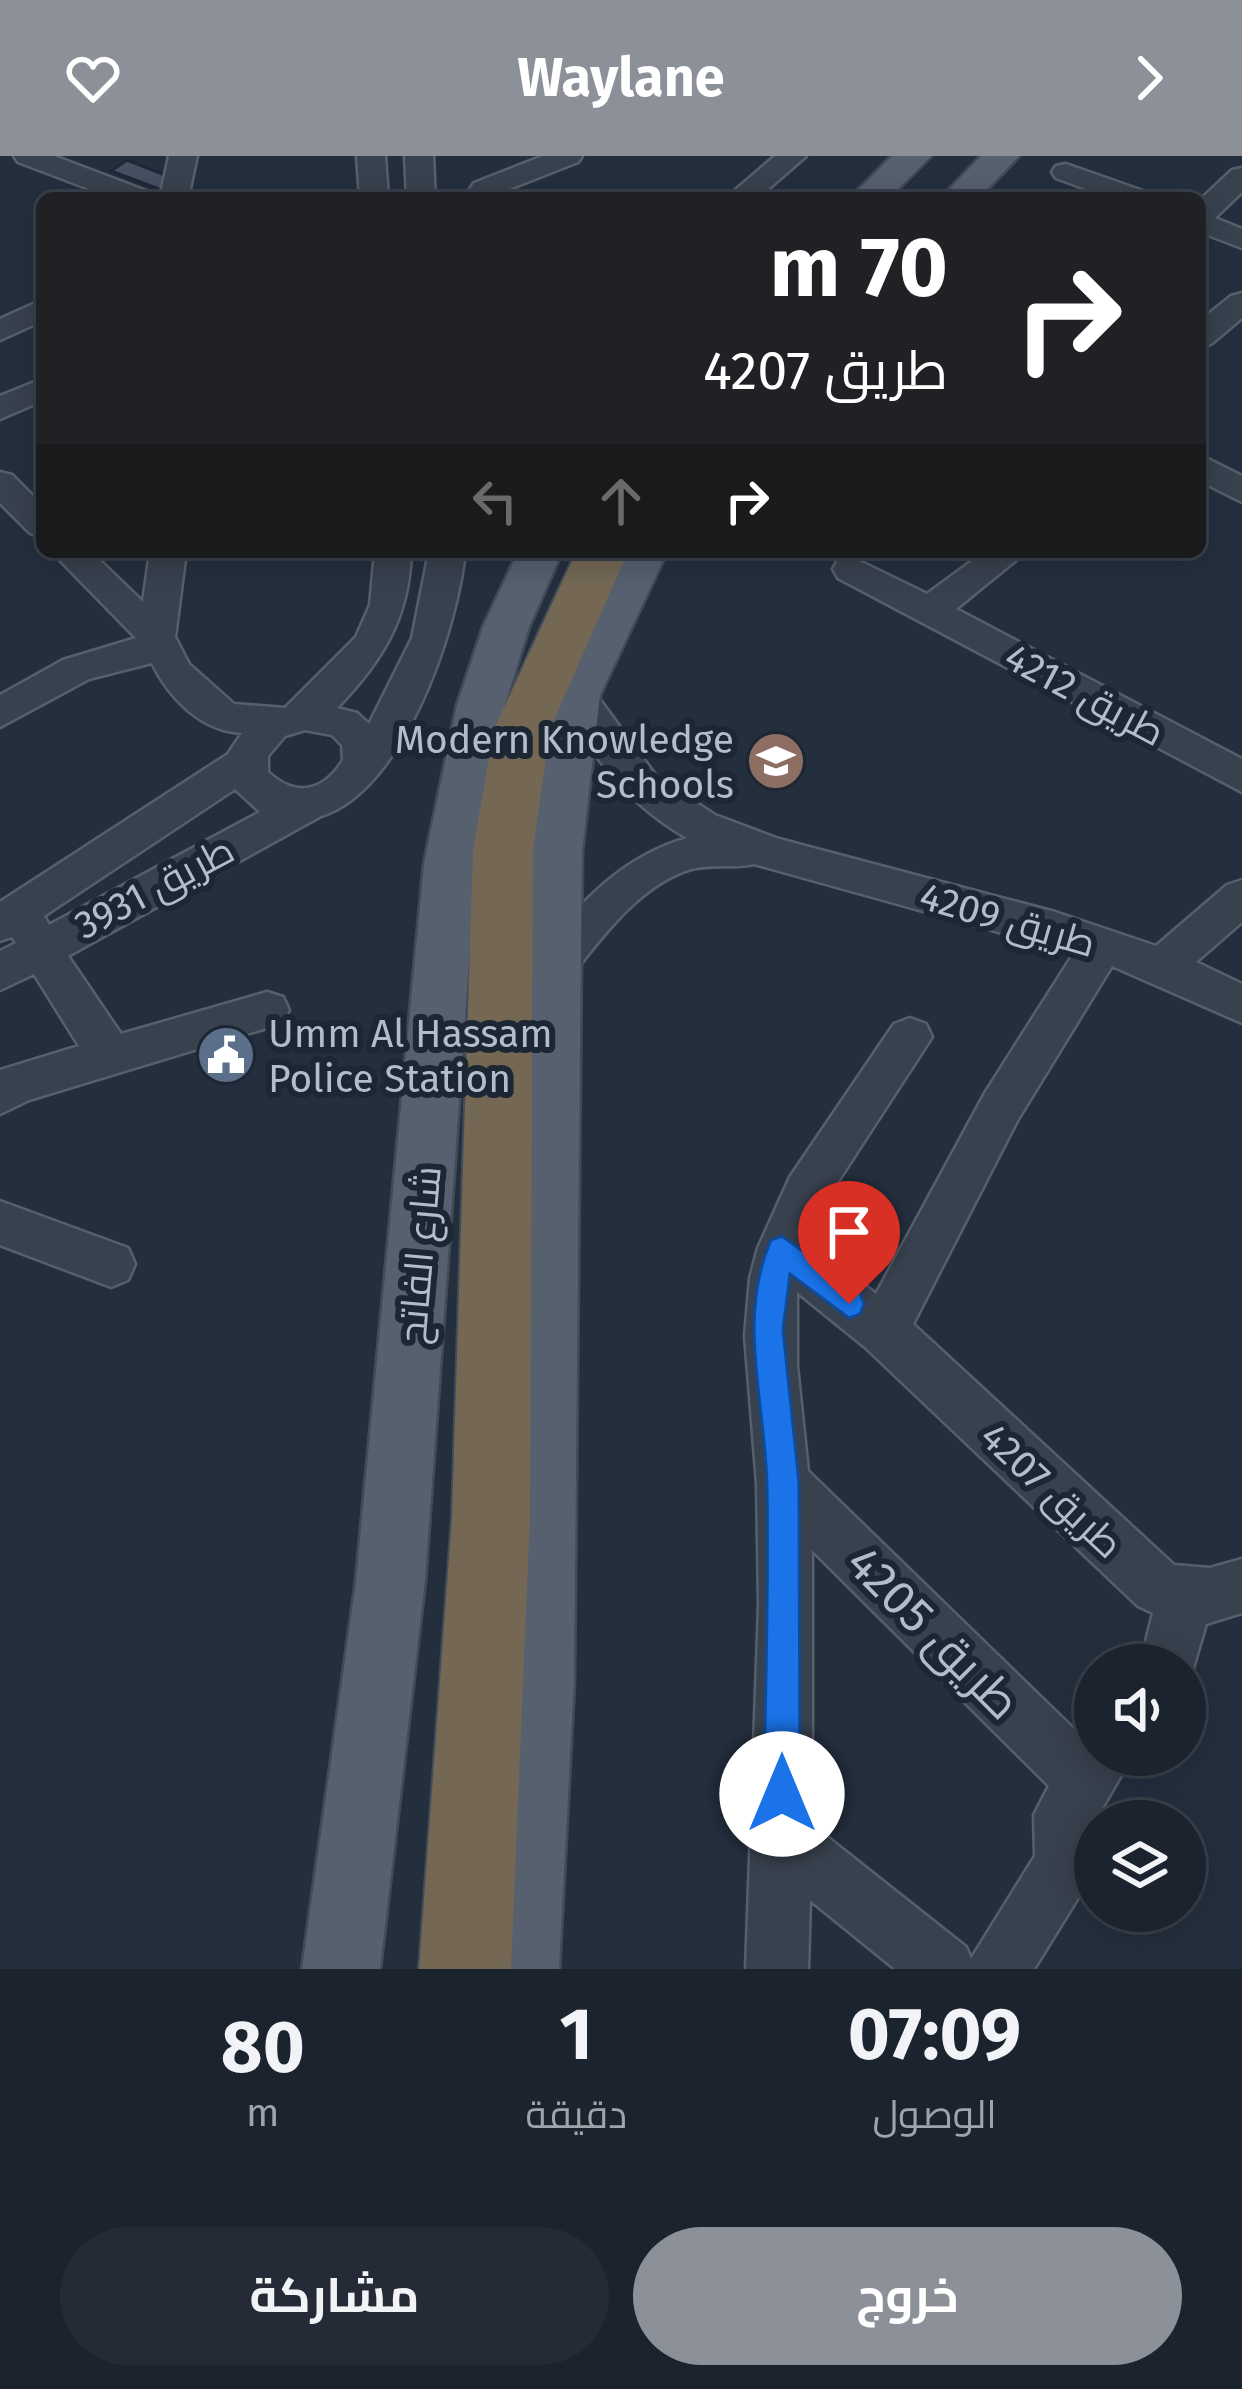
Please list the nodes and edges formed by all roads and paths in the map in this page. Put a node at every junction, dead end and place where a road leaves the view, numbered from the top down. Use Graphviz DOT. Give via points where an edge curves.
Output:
graph roads {
  1 [pos="28,156"];
  2 [pos="183,156"];
  3 [pos="371,156"];
  4 [pos="419,156"];
  5 [pos="480,156"];
  6 [pos="568,156"];
  7 [pos="792,156"];
  8 [pos="913,156"];
  9 [pos="1001,156"];
  10 [pos="1135,156"];
  11 [pos="1066,172"];
  12 [pos="1242,176"];
  13 [pos="123,192"];
  14 [pos="175,192"];
  15 [pos="374,192"];
  16 [pos="421,192"];
  17 [pos="485,192"];
  18 [pos="489,192"];
  19 [pos="747,192"];
  20 [pos="874,192"];
  21 [pos="965,192"];
  22 [pos="1109,192"];
  23 [pos="1117,192"];
  24 [pos="1206,213"];
  25 [pos="1206,222"];
  26 [pos="1242,239"];
  27 [pos="1242,302"];
  28 [pos="36,312"];
  29 [pos="0,332"];
  30 [pos="1206,332"];
  31 [pos="36,391"];
  32 [pos="0,409"];
  33 [pos="1206,470"];
  34 [pos="0,483"];
  35 [pos="1242,491"];
  36 [pos="36,518"];
  37 [pos="76,558"];
  38 [pos="167,558"];
  39 [pos="393,558"];
  40 [pos="446,558"];
  41 [pos="537,558"];
  42 [pos="599,558"];
  43 [pos="642,558"];
  44 [pos="999,558"];
  45 [pos="850,569"];
  46 [pos="927,612"];
  47 [pos="158,643"];
  48 [pos="576,694"];
  49 [pos="0,713"];
  50 [pos="294,718"];
  51 [pos="246,762"];
  52 [pos="365,762"];
  53 [pos="1242,777"];
  54 [pos="309,804"];
  55 [pos="767,852"];
  56 [pos="1242,897"];
  57 [pos="9,917"];
  58 [pos="1102,945"];
  59 [pos="41,948"];
  60 [pos="1164,965"];
  61 [pos="553,967"];
  62 [pos="0,972"];
  63 [pos="1242,1005"];
  64 [pos="267,1010"];
  65 [pos="910,1037"];
  66 [pos="112,1056"];
  67 [pos="0,1094"];
  68 [pos="0,1223"];
  69 [pos="782,1250"];
  70 [pos="111,1264"];
  71 [pos="883,1330"];
  72 [pos="783,1483"];
  73 [pos="1242,1586"];
  74 [pos="1184,1598"];
  75 [pos="1173,1644"];
  76 [pos="1074,1749"];
  77 [pos="1090,1776"];
  78 [pos="782,1839"];
  79 [pos="341,1969"];
  80 [pos="466,1969"];
  81 [pos="520,1969"];
  82 [pos="777,1969"];
  83 [pos="944,1969"];
  84 [pos="998,1969"];
  1 -- 13 [label="street"];
  2 -- 14 [label="street"];
  3 -- 15 [label="street"];
  4 -- 16 [label="street"];
  5 -- 17 [label="street"];
  6 -- 18 [label="street"];
  7 -- 19 [label="street"];
  8 -- 20 [label="main road"];
  9 -- 21 [label="main road"];
  10 -- 23 [label="street"];
  11 -- 22 [label="street"];
  12 -- 24 [label="street"];
  25 -- 26 [label="street"];
  27 -- 30 [label="street"];
  28 -- 29 [label="street"];
  31 -- 32 [label="street"];
  33 -- 35 [label="street"];
  34 -- 36 [label="street"];
  37 -- 47 [label="street"];
  38 -- 47 [label="street"];
  39 -- 50 [label="street" via="378,638"];
  40 -- 52 [label="street" via="430,648"];
  41 -- 79 [label="main road, شارع الفاتح" via="514,601 473,727 446,892 389,1621"];
  42 -- 80 [label="highway" via="522,729 503,850 491,1517"];
  43 -- 48 [label="main road"];
  44 -- 46 [label="street"];
  45 -- 46 [label="street, طريق 4212"];
  46 -- 53 [label="street, طريق 4212"];
  47 -- 49 [label="street" via="92,662"];
  47 -- 50 [label="street" via="212,710 244,722"];
  48 -- 55 [label="street, طريق 4209" via="655,798"];
  48 -- 61 [label="main road" via="556,852"];
  50 -- 51 [label="street" via="261,734"];
  50 -- 52 [label="street" via="322,716 350,727"];
  51 -- 54 [label="street" via="248,777 270,799"];
  51 -- 57 [label="street, طريق 3931"];
  52 -- 54 [label="street" via="346,790"];
  54 -- 59 [label="street, طريق 3931"];
  55 -- 58 [label="street, طريق 4209"];
  55 -- 61 [label="street, طريق 4209" via="694,850 648,868"];
  56 -- 60 [label="street"];
  57 -- 59 [label="street"];
  58 -- 60 [label="street, طريق 4209"];
  58 -- 71 [label="street" via="1001,1106"];
  59 -- 62 [label="street, طريق 3931"];
  59 -- 66 [label="street"];
  60 -- 63 [label="street, طريق 4209"];
  61 -- 81 [label="main road" via="538,1682"];
  64 -- 66 [label="street"];
  65 -- 69 [label="street, طريق 4205" via="813,1183"];
  66 -- 67 [label="street"];
  68 -- 70 [label="street"];
  69 -- 71 [label="street, طريق 4207"];
  69 -- 72 [label="street, طريق 4205" via="768,1330"];
  71 -- 74 [label="street, طريق 4207" via="1132,1566"];
  72 -- 76 [label="street, طريق 4205"];
  72 -- 78 [label="street, طريق 4205"];
  73 -- 74 [label="street" via="1214,1598"];
  74 -- 75 [label="street"];
  77 -- 84 [label="street, طريق 4205" via="1064,1815 1065,1864"];
  78 -- 82 [label="street, طريق 4205"];
  78 -- 83 [label="street"];
}
